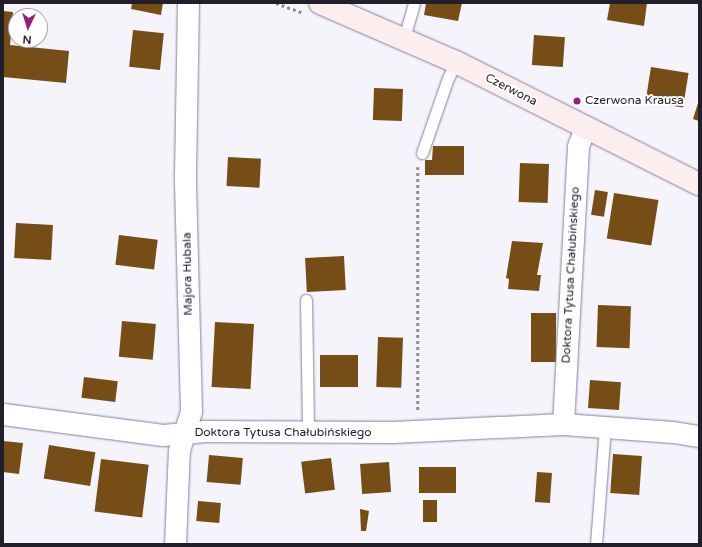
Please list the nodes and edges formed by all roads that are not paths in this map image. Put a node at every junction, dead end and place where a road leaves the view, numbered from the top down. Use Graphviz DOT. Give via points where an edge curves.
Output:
graph roads {
  1 [pos="188,3"];
  2 [pos="320,3"];
  3 [pos="414,3"];
  4 [pos="404,38"];
  5 [pos="456,62"];
  6 [pos="586,128"];
  7 [pos="422,153"];
  8 [pos="699,184"];
  9 [pos="306,300"];
  10 [pos="3,414"];
  11 [pos="564,424"];
  12 [pos="605,427"];
  13 [pos="308,432"];
  14 [pos="185,434"];
  15 [pos="699,436"];
  16 [pos="175,544"];
  17 [pos="596,544"];
  1 -- 14 [label="street, Majora Hubala" via="185,174 191,411"];
  2 -- 4 [label="street, Czerwona"];
  3 -- 4 [label="lane"];
  4 -- 5 [label="street, Czerwona"];
  5 -- 6 [label="street, Czerwona"];
  5 -- 7 [label="lane"];
  6 -- 8 [label="street, Czerwona"];
  6 -- 11 [label="street, Doktora Tytusa Chałubińskiego" via="578,146"];
  9 -- 13 [label="lane"];
  10 -- 14 [label="street, Doktora Tytusa Chałubińskiego" via="163,435"];
  11 -- 12 [label="street, Doktora Tytusa Chałubińskiego"];
  11 -- 13 [label="street, Doktora Tytusa Chałubińskiego" via="425,431"];
  12 -- 15 [label="street, Doktora Tytusa Chałubińskiego"];
  12 -- 17 [label="lane"];
  13 -- 14 [label="street, Doktora Tytusa Chałubińskiego" via="205,431"];
  14 -- 16 [label="street, Majora Hubala" via="179,450"];
}
